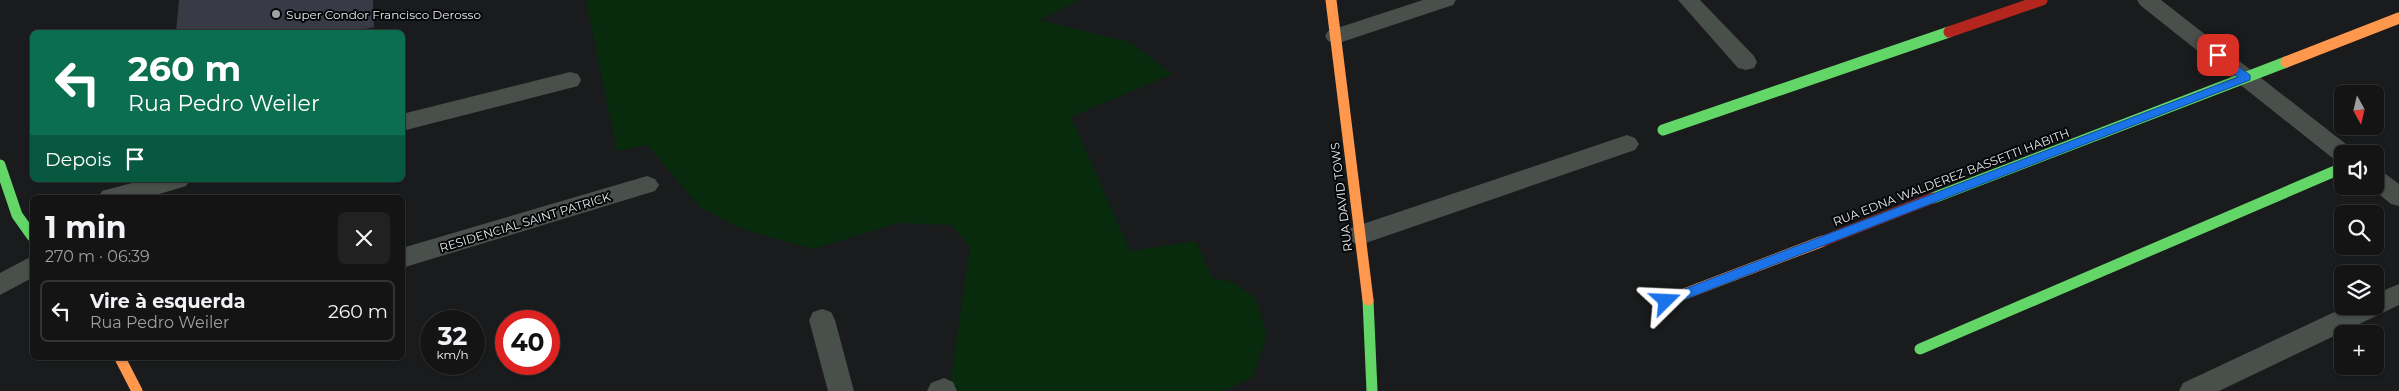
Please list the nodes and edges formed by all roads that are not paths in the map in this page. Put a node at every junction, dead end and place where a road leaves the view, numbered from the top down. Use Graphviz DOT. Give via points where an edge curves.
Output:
graph roads {
  1 [pos="1331,0"];
  2 [pos="1446,0"];
  3 [pos="1688,0"];
  4 [pos="2042,0"];
  5 [pos="2147,0"];
  6 [pos="2399,18"];
  7 [pos="1336,36"];
  8 [pos="1746,62"];
  9 [pos="2246,78"];
  10 [pos="570,80"];
  11 [pos="405,122"];
  12 [pos="1663,130"];
  13 [pos="1627,144"];
  14 [pos="2334,146"];
  15 [pos="0,165"];
  16 [pos="2334,171"];
  17 [pos="170,182"];
  18 [pos="647,185"];
  19 [pos="2384,185"];
  20 [pos="121,195"];
  21 [pos="2399,197"];
  22 [pos="30,230"];
  23 [pos="1360,235"];
  24 [pos="405,257"];
  25 [pos="30,267"];
  26 [pos="0,286"];
  27 [pos="2399,294"];
  28 [pos="1666,301"];
  29 [pos="2384,301"];
  30 [pos="2355,315"];
  31 [pos="822,320"];
  32 [pos="1920,349"];
  33 [pos="121,360"];
  34 [pos="137,391"];
  35 [pos="841,391"];
  36 [pos="1372,391"];
  37 [pos="2192,391"];
  1 -- 7 [label="street, RUA DAVID TOWS"];
  2 -- 7 [label="street"];
  3 -- 8 [label="street"];
  4 -- 12 [label="street"];
  5 -- 9 [label="street"];
  6 -- 9 [label="street, RUA EDNA WALDEREZ BASSETTI HABITH"];
  7 -- 23 [label="street, RUA DAVID TOWS"];
  9 -- 14 [label="street"];
  9 -- 28 [label="street, RUA EDNA WALDEREZ BASSETTI HABITH"];
  10 -- 11 [label="street"];
  13 -- 23 [label="street"];
  15 -- 22 [label="street" via="18,215"];
  16 -- 32 [label="street"];
  17 -- 20 [label="street"];
  18 -- 24 [label="street, RESIDENCIAL SAINT PATRICK"];
  19 -- 21 [label="street"];
  23 -- 36 [label="street, RUA DAVID TOWS" via="1369,308"];
  25 -- 26 [label="street"];
  27 -- 29 [label="street"];
  30 -- 37 [label="street"];
  31 -- 35 [label="street"];
  33 -- 34 [label="street"];
}
